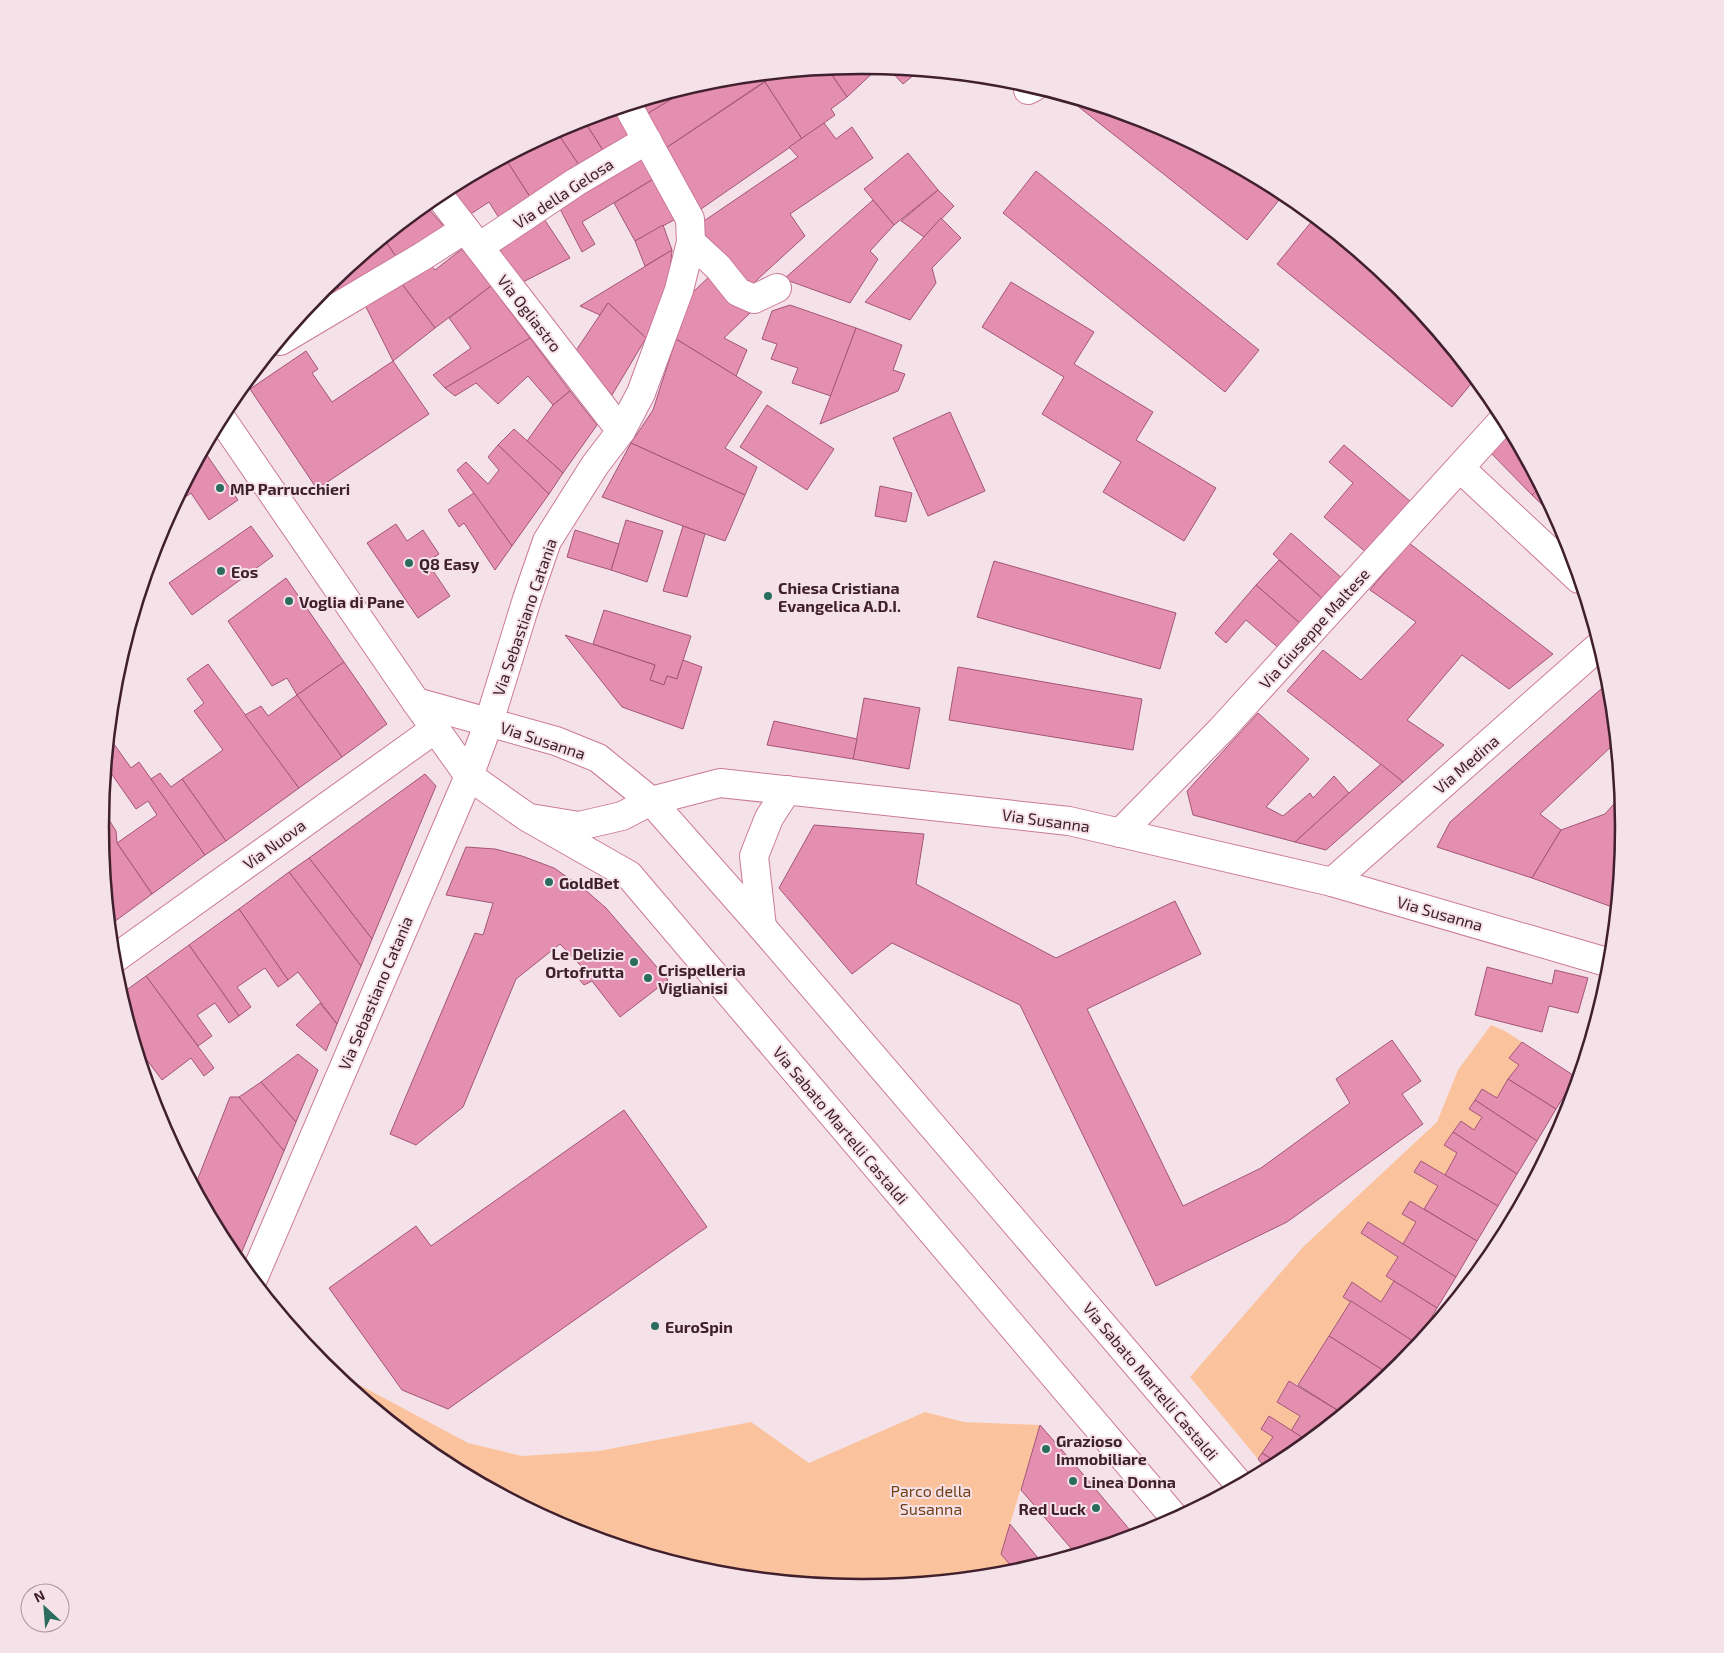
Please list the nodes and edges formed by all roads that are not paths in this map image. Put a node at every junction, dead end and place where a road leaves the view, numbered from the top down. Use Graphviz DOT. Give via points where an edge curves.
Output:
graph roads {
  1 [pos="631,111"];
  2 [pos="647,140"];
  3 [pos="444,201"];
  4 [pos="472,238"];
  5 [pos="691,242"];
  6 [pos="777,288"];
  7 [pos="294,333"];
  8 [pos="226,425"];
  9 [pos="1499,425"];
  10 [pos="621,431"];
  11 [pos="1460,468"];
  12 [pos="1569,570"];
  13 [pos="1593,651"];
  14 [pos="416,702"];
  15 [pos="489,722"];
  16 [pos="435,729"];
  17 [pos="469,776"];
  18 [pos="787,790"];
  19 [pos="651,800"];
  20 [pos="527,817"];
  21 [pos="1120,833"];
  22 [pos="1332,882"];
  23 [pos="762,927"];
  24 [pos="121,954"];
  25 [pos="1602,960"];
  26 [pos="256,1272"];
  27 [pos="1235,1480"];
  28 [pos="1171,1513"];
  1 -- 2 [label="street, Via Sebastiano Catania"];
  2 -- 4 [label="street, Via della Gelosa"];
  2 -- 5 [label="street, Via Sebastiano Catania" via="690,219"];
  3 -- 4 [label="street, Via Ogliastro"];
  4 -- 7 [label="street, Via della Gelosa" via="423,256"];
  4 -- 10 [label="street, Via Ogliastro"];
  5 -- 6 [label="street" via="718,267 738,292 754,300"];
  5 -- 10 [label="street, Via Sebastiano Catania" via="679,290 641,393"];
  8 -- 14 [label="street, Via Sabato Martelli Castaldi"];
  9 -- 11 [label="street, Via Giuseppe Maltese"];
  10 -- 15 [label="street, Via Sebastiano Catania" via="595,465 547,541"];
  11 -- 12 [label="street"];
  11 -- 21 [label="street, Via Giuseppe Maltese" via="1221,730"];
  13 -- 22 [label="street, Via Medina"];
  14 -- 15 [label="street, Via Susanna"];
  14 -- 16 [label="street, Via Sabato Martelli Castaldi"];
  15 -- 17 [label="street, Via Sebastiano Catania"];
  15 -- 19 [label="street, Via Susanna" via="556,741 598,758"];
  16 -- 17 [label="street, Via Sabato Martelli Castaldi"];
  16 -- 24 [label="street, Via Nuova"];
  17 -- 20 [label="street, Via Sabato Martelli Castaldi"];
  17 -- 26 [label="street, Via Sebastiano Catania"];
  18 -- 19 [label="street, Via Susanna" via="720,784"];
  18 -- 21 [label="street, Via Susanna" via="1070,821"];
  18 -- 23 [label="street" via="769,818 754,856"];
  19 -- 20 [label="street" via="622,816 579,826"];
  19 -- 23 [label="street, Via Sabato Martelli Castaldi"];
  20 -- 28 [label="street, Via Sabato Martelli Castaldi" via="629,875"];
  21 -- 22 [label="street, Via Susanna"];
  22 -- 25 [label="street, Via Susanna"];
  23 -- 27 [label="street, Via Sabato Martelli Castaldi"];
}
